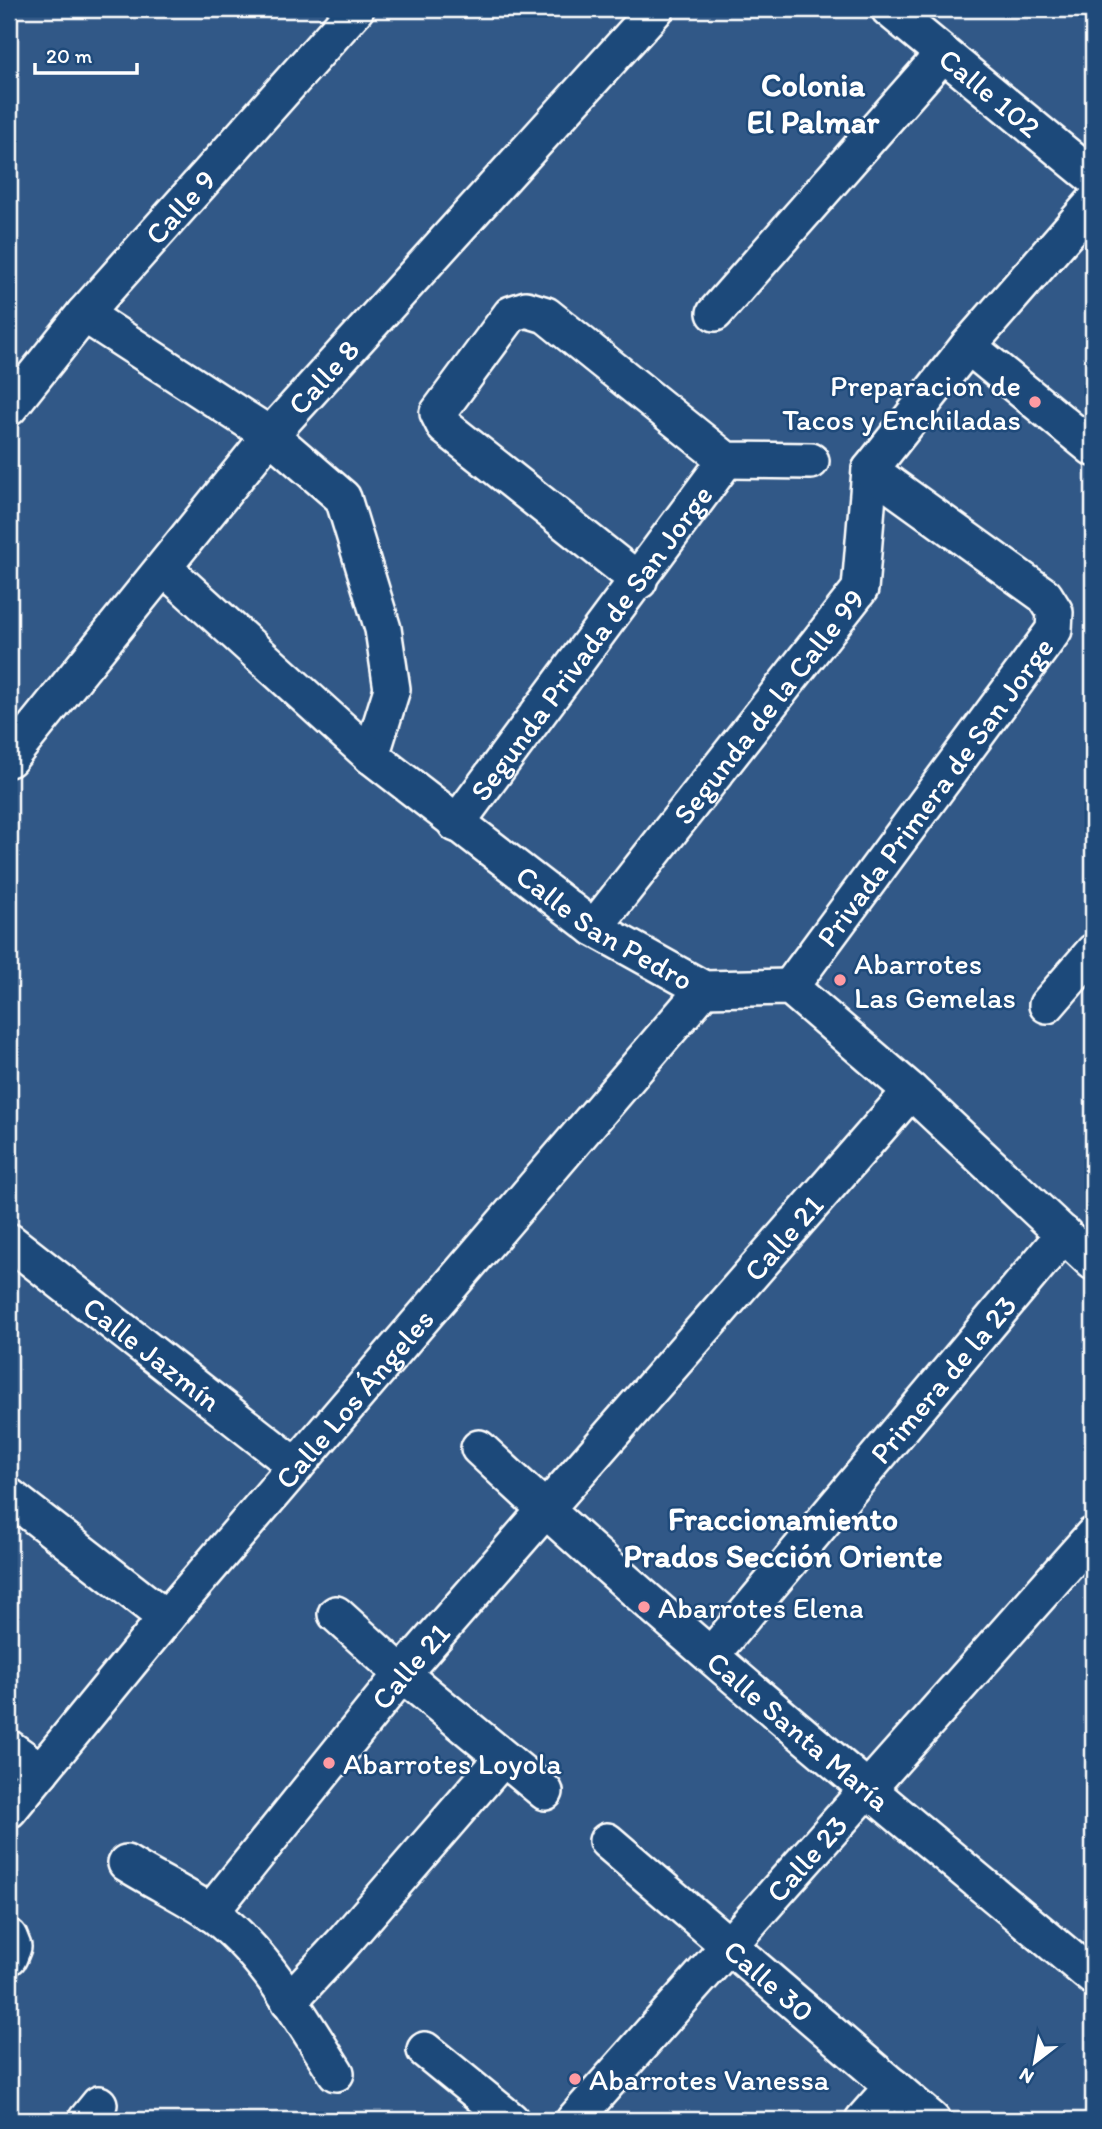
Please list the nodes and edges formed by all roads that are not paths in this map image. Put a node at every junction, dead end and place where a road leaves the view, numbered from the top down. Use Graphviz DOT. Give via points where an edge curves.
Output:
graph roads {
  1 [pos="356,9"];
  2 [pos="656,9"];
  3 [pos="889,9"];
  4 [pos="942,55"];
  5 [pos="1093,177"];
  6 [pos="1093,203"];
  7 [pos="715,313"];
  8 [pos="84,314"];
  9 [pos="968,346"];
  10 [pos="9,408"];
  11 [pos="270,435"];
  12 [pos="1093,448"];
  13 [pos="726,460"];
  14 [pos="811,461"];
  15 [pos="870,470"];
  16 [pos="164,568"];
  17 [pos="639,581"];
  18 [pos="371,756"];
  19 [pos="9,759"];
  20 [pos="456,824"];
  21 [pos="594,928"];
  22 [pos="1093,952"];
  23 [pos="790,987"];
  24 [pos="704,989"];
  25 [pos="1048,1005"];
  26 [pos="911,1091"];
  27 [pos="1064,1234"];
  28 [pos="9,1241"];
  29 [pos="1093,1262"];
  30 [pos="479,1448"];
  31 [pos="296,1466"];
  32 [pos="9,1496"];
  33 [pos="546,1511"];
  34 [pos="1090,1547"];
  35 [pos="337,1615"];
  36 [pos="166,1618"];
  37 [pos="712,1654"];
  38 [pos="402,1674"];
  39 [pos="9,1748"];
  40 [pos="503,1758"];
  41 [pos="41,1771"];
  42 [pos="868,1790"];
  43 [pos="545,1792"];
  44 [pos="9,1810"];
  45 [pos="607,1841"];
  46 [pos="125,1863"];
  47 [pos="210,1913"];
  48 [pos="9,1937"];
  49 [pos="727,1947"];
  50 [pos="9,1958"];
  51 [pos="1093,1977"];
  52 [pos="289,2001"];
  53 [pos="425,2050"];
  54 [pos="336,2073"];
  55 [pos="893,2086"];
  56 [pos="511,2120"];
  57 [pos="574,2120"];
  58 [pos="863,2120"];
  59 [pos="932,2120"];
  1 -- 8 [label="street, Calle 9"];
  2 -- 11 [label="street, Calle 8"];
  3 -- 4 [label="street, Calle 102"];
  4 -- 5 [label="street, Calle 102"];
  4 -- 7 [label="street"];
  6 -- 9 [label="street"];
  8 -- 10 [label="street, Calle 9"];
  8 -- 11 [label="street"];
  9 -- 12 [label="street"];
  9 -- 15 [label="street"];
  11 -- 16 [label="street, Calle 8"];
  11 -- 18 [label="street" via="343,498 357,541 383,629 392,689"];
  13 -- 14 [label="street"];
  13 -- 17 [label="street, Segunda Privada de San Jorge"];
  13 -- 17 [label="street" via="547,315 526,309 511,314 444,401 438,413 445,427"];
  15 -- 21 [label="street, Segunda de la Calle 99" via="860,589"];
  15 -- 23 [label="street, Privada Primera de San Jorge" via="1045,596 1055,612 1054,630"];
  16 -- 18 [label="street, Calle San Pedro"];
  16 -- 19 [label="street, Calle 8"];
  17 -- 20 [label="street, Segunda Privada de San Jorge"];
  18 -- 20 [label="street, Calle San Pedro"];
  20 -- 21 [label="street, Calle San Pedro"];
  21 -- 24 [label="street, Calle San Pedro"];
  22 -- 25 [label="street"];
  23 -- 24 [label="street, Calle San Pedro"];
  23 -- 26 [label="street"];
  24 -- 31 [label="street, Calle Los Ángeles"];
  26 -- 27 [label="street"];
  26 -- 33 [label="street, Calle 21"];
  27 -- 29 [label="street"];
  27 -- 37 [label="street, Primera de la 23"];
  28 -- 31 [label="street, Calle Jazmín"];
  30 -- 33 [label="street, Calle Santa María"];
  31 -- 36 [label="street, Calle Los Ángeles"];
  32 -- 36 [label="street"];
  33 -- 37 [label="street, Calle Santa María"];
  33 -- 38 [label="street, Calle 21"];
  34 -- 42 [label="street, Calle 23"];
  35 -- 38 [label="street"];
  36 -- 41 [label="street, Calle Los Ángeles"];
  37 -- 42 [label="street, Calle Santa María"];
  38 -- 40 [label="street"];
  38 -- 47 [label="street, Calle 21"];
  39 -- 41 [label="street"];
  40 -- 43 [label="street"];
  40 -- 52 [label="street"];
  41 -- 44 [label="street, Calle Los Ángeles"];
  42 -- 49 [label="street, Calle 23"];
  42 -- 51 [label="street, Calle Santa María"];
  45 -- 49 [label="street, Calle 30"];
  46 -- 47 [label="street"];
  47 -- 52 [label="street" via="266,1967"];
  48 -- 50 [label="street" via="13,1947"];
  49 -- 55 [label="street, Calle 30"];
  49 -- 57 [label="street, Calle 23"];
  52 -- 54 [label="street"];
  53 -- 56 [label="street"];
  55 -- 58 [label="street"];
  55 -- 59 [label="street, Calle 30"];
}
